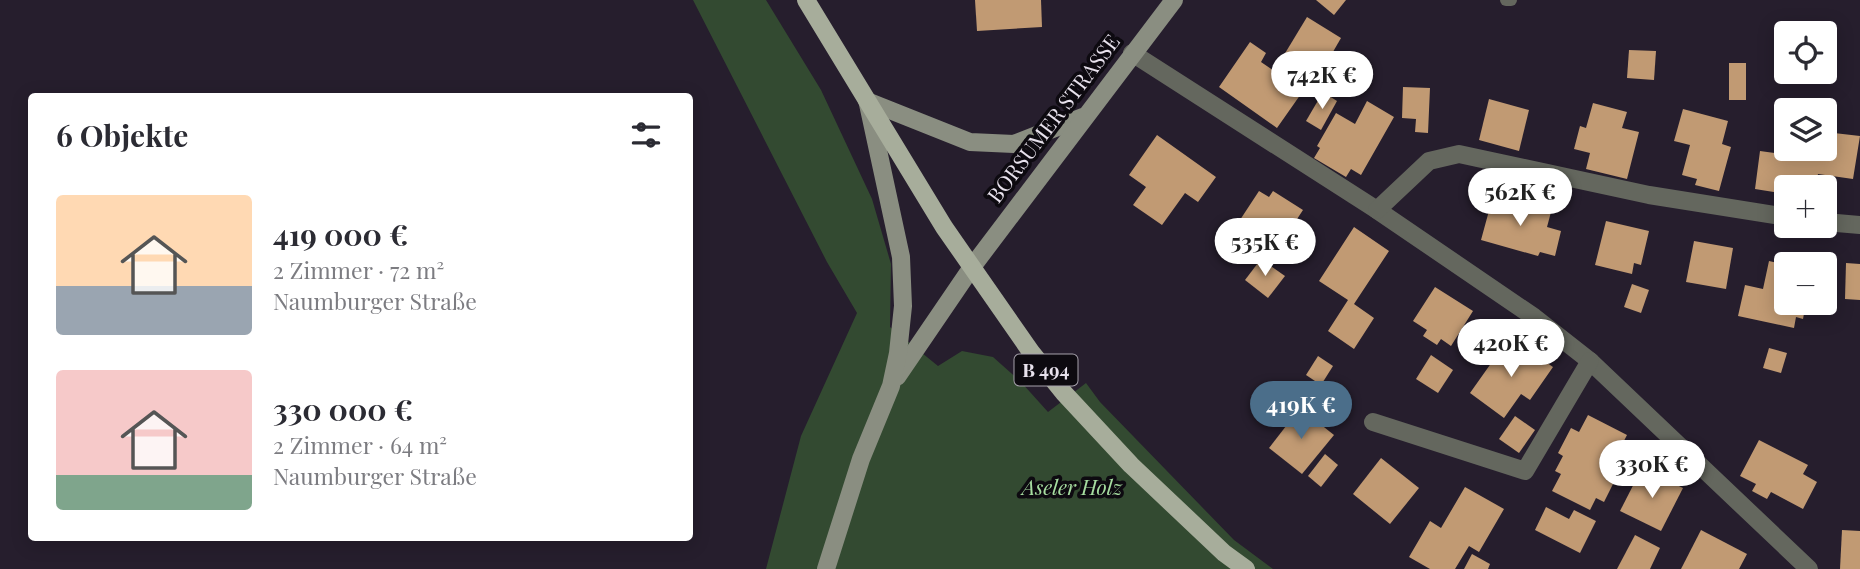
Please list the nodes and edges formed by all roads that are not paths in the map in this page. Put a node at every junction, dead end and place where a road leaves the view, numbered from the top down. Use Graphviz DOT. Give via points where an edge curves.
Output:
graph roads {
  1 [pos="806,0"];
  2 [pos="1174,0"];
  3 [pos="1132,53"];
  4 [pos="867,101"];
  5 [pos="1083,117"];
  6 [pos="1377,210"];
  7 [pos="1774,215"];
  8 [pos="1837,223"];
  9 [pos="1860,225"];
  10 [pos="972,267"];
  11 [pos="1590,361"];
  12 [pos="891,386"];
  13 [pos="1373,422"];
  14 [pos="826,569"];
  15 [pos="1246,569"];
  16 [pos="1809,569"];
  1 -- 4 [label="main road, B 494"];
  2 -- 3 [label="street, BORSUMER STRASSE"];
  3 -- 5 [label="street, BORSUMER STRASSE"];
  3 -- 6 [label="street"];
  4 -- 5 [label="street" via="970,142 1014,144"];
  4 -- 10 [label="main road, B 494"];
  4 -- 12 [label="street" via="901,257 903,306"];
  5 -- 10 [label="street, BORSUMER STRASSE"];
  6 -- 7 [label="street" via="1429,161 1459,155 1649,195"];
  6 -- 11 [label="street" via="1534,317"];
  8 -- 9 [label="street"];
  10 -- 12 [label="street, BORSUMER STRASSE"];
  10 -- 15 [label="main road, B 494" via="1064,393 1131,465"];
  11 -- 13 [label="street" via="1525,471"];
  11 -- 16 [label="street"];
  12 -- 14 [label="street" via="861,459"];
}
